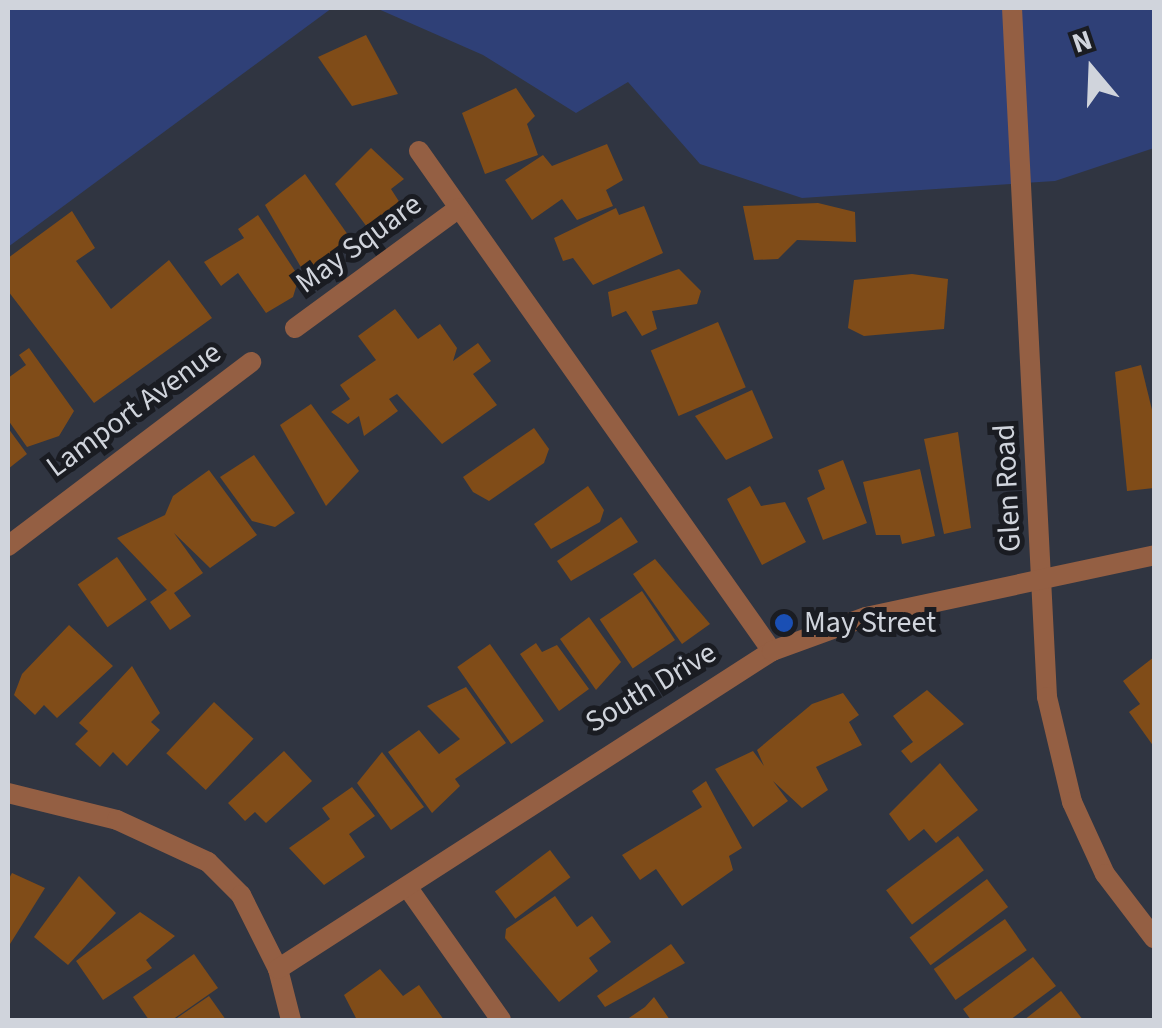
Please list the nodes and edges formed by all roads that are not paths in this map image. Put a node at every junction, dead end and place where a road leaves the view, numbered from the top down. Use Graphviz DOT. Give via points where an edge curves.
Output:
graph roads {
  1 [pos="1012,8"];
  2 [pos="420,151"];
  3 [pos="459,208"];
  4 [pos="295,328"];
  5 [pos="251,362"];
  6 [pos="8,546"];
  7 [pos="1154,555"];
  8 [pos="1043,582"];
  9 [pos="772,651"];
  10 [pos="8,793"];
  11 [pos="408,888"];
  12 [pos="1154,938"];
  13 [pos="278,968"];
  14 [pos="291,1020"];
  15 [pos="501,1020"];
  1 -- 8 [label="street, Glen Road"];
  2 -- 3 [label="street"];
  3 -- 4 [label="street, May Square"];
  3 -- 9 [label="street"];
  5 -- 6 [label="street, Lamport Avenue"];
  7 -- 8 [label="street, South Drive"];
  8 -- 9 [label="street, South Drive" via="866,617"];
  8 -- 12 [label="street, Glen Road" via="1047,698 1072,802 1105,874"];
  9 -- 11 [label="street, South Drive" via="582,764"];
  10 -- 13 [label="street" via="117,820 208,862 241,896"];
  11 -- 13 [label="street, South Drive"];
  11 -- 15 [label="street"];
  13 -- 14 [label="street"];
}
